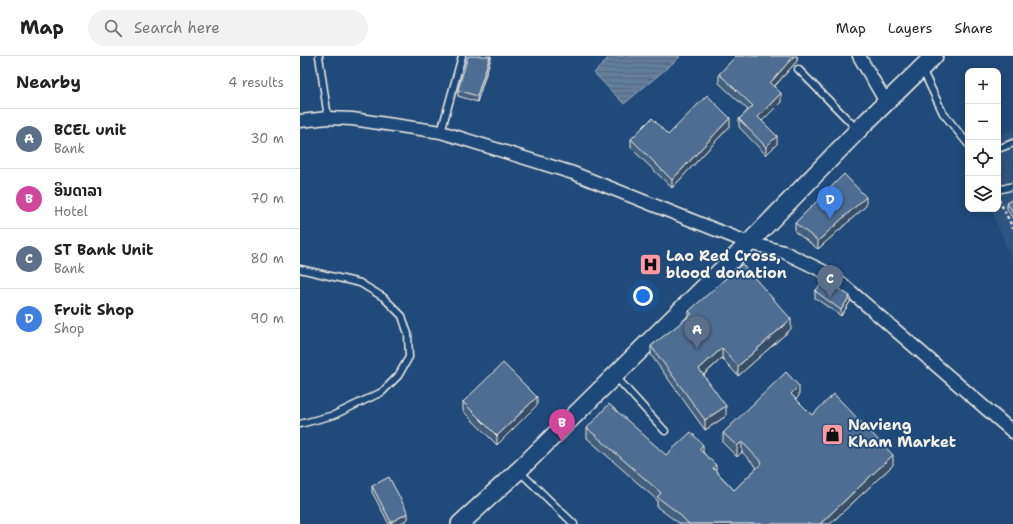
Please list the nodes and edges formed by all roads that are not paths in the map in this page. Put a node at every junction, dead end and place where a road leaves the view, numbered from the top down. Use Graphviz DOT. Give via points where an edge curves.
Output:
graph roads {
  1 [pos="320,56"];
  2 [pos="462,56"];
  3 [pos="859,56"];
  4 [pos="934,56"];
  5 [pos="922,68"];
  6 [pos="798,69"];
  7 [pos="886,102"];
  8 [pos="328,118"];
  9 [pos="300,122"];
  10 [pos="858,130"];
  11 [pos="441,132"];
  12 [pos="965,140"];
  13 [pos="1013,143"];
  14 [pos="1001,149"];
  15 [pos="1013,186"];
  16 [pos="1001,189"];
  17 [pos="749,243"];
  18 [pos="300,269"];
  19 [pos="614,375"];
  20 [pos="300,424"];
  21 [pos="665,431"];
  22 [pos="1013,432"];
  23 [pos="519,470"];
  24 [pos="460,524"];
  25 [pos="574,524"];
  1 -- 8 [label="lane"];
  2 -- 11 [label="lane"];
  3 -- 7 [label="street"];
  4 -- 5 [label="main road"];
  5 -- 7 [label="main road"];
  5 -- 12 [label="lane" via="943,113"];
  6 -- 10 [label="lane"];
  7 -- 10 [label="main road"];
  8 -- 9 [label="street"];
  8 -- 11 [label="street"];
  10 -- 17 [label="main road"];
  11 -- 17 [label="street" via="573,173"];
  13 -- 14 [label="lane"];
  15 -- 16 [label="lane"];
  17 -- 19 [label="main road"];
  17 -- 22 [label="street" via="784,252 834,276"];
  18 -- 20 [label="lane" via="360,283 383,297 402,316 408,334 409,357 398,376 382,392 334,415"];
  19 -- 21 [label="lane"];
  19 -- 23 [label="main road"];
  23 -- 24 [label="main road"];
  23 -- 25 [label="lane"];
}
